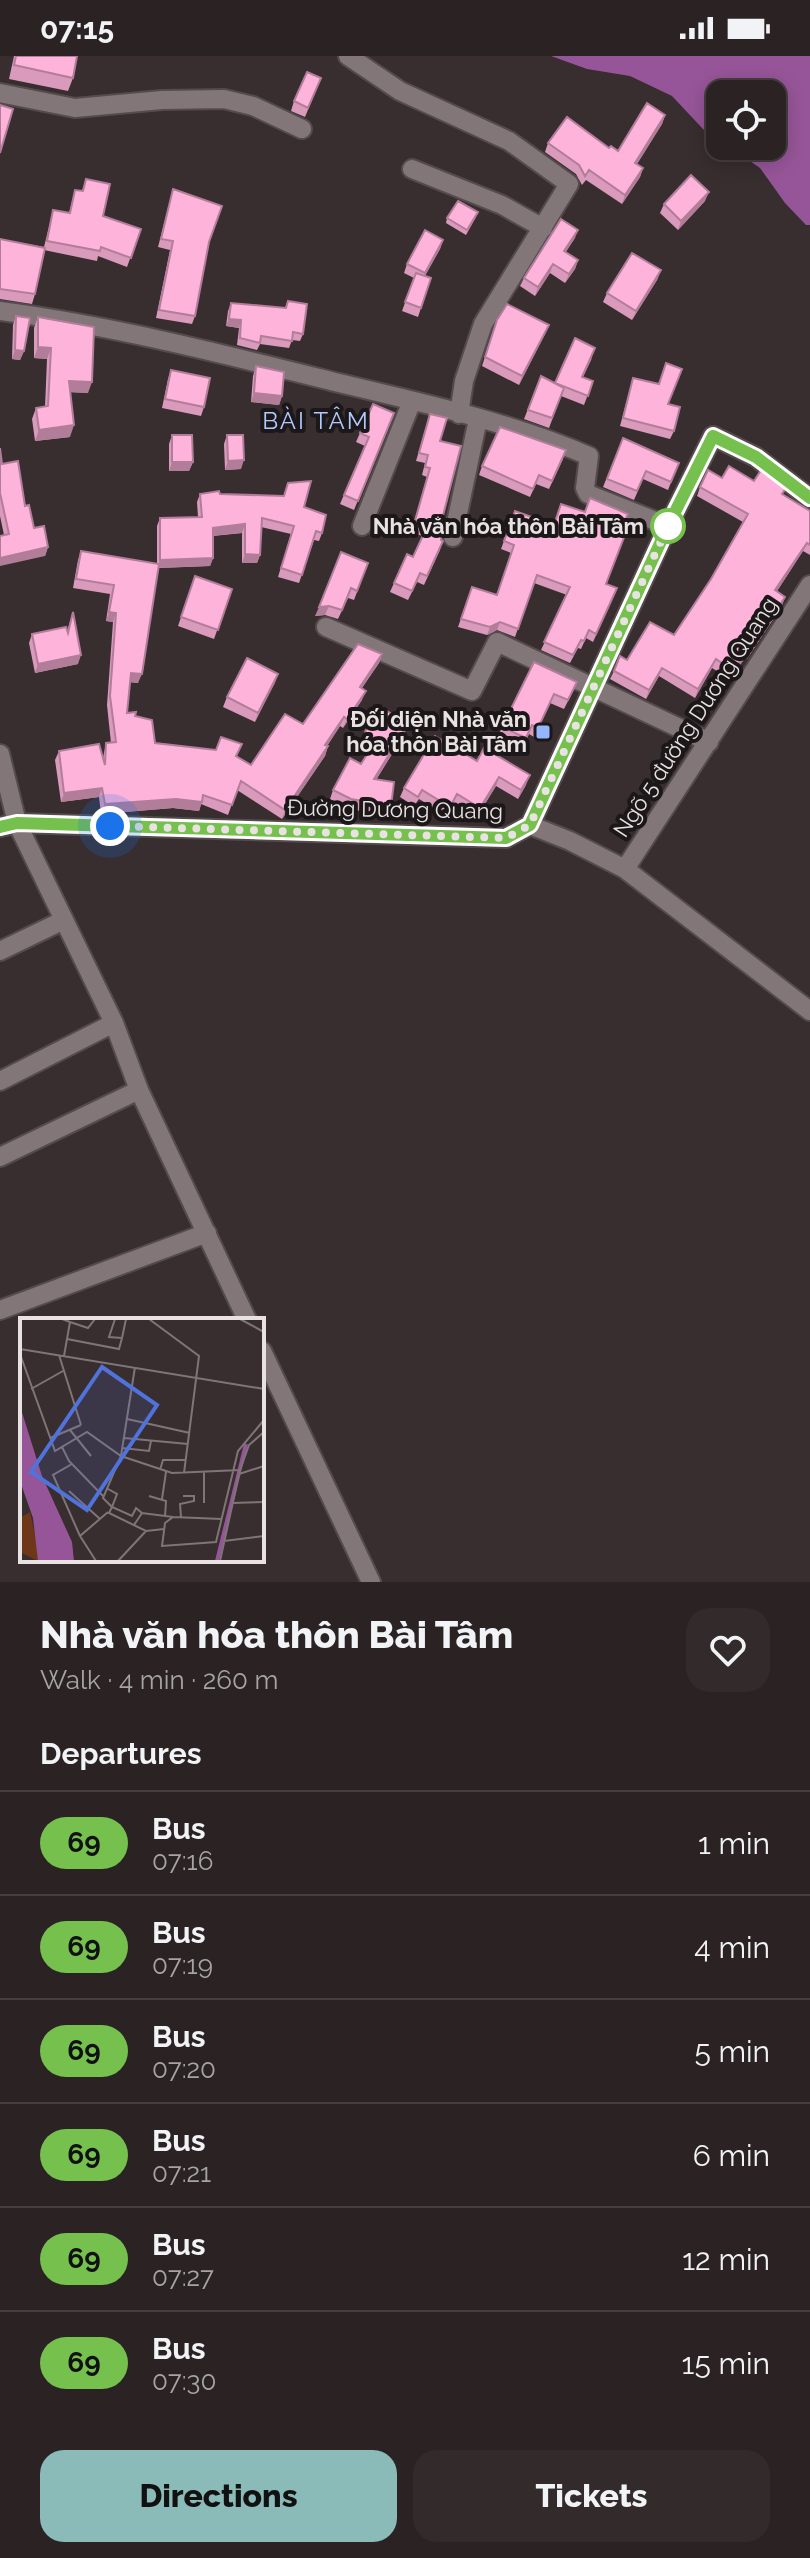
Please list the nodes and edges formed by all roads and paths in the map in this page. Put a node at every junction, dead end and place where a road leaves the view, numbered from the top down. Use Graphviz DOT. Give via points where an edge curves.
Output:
graph roads {
  1 [pos="348,56"];
  2 [pos="0,93"];
  3 [pos="302,129"];
  4 [pos="412,169"];
  5 [pos="543,228"];
  6 [pos="0,311"];
  7 [pos="412,401"];
  8 [pos="459,414"];
  9 [pos="478,419"];
  10 [pos="810,498"];
  11 [pos="362,526"];
  12 [pos="668,526"];
  13 [pos="453,537"];
  14 [pos="810,585"];
  15 [pos="326,627"];
  16 [pos="593,688"];
  17 [pos="709,742"];
  18 [pos="0,754"];
  19 [pos="8,825"];
  20 [pos="530,825"];
  21 [pos="625,869"];
  22 [pos="64,920"];
  23 [pos="0,951"];
  24 [pos="810,1011"];
  25 [pos="114,1023"];
  26 [pos="0,1081"];
  27 [pos="139,1090"];
  28 [pos="0,1157"];
  29 [pos="207,1233"];
  30 [pos="0,1310"];
  31 [pos="246,1318"];
  32 [pos="264,1355"];
  33 [pos="371,1582"];
  1 -- 5 [label="street" via="400,91 509,141 569,184"];
  2 -- 3 [label="street" via="75,108 224,99"];
  4 -- 5 [label="street" via="502,205"];
  5 -- 8 [label="street" via="483,324"];
  6 -- 7 [label="street" via="149,338"];
  7 -- 8 [label="street"];
  7 -- 11 [label="street"];
  8 -- 9 [label="street"];
  9 -- 12 [label="street" via="588,455 588,494"];
  9 -- 13 [label="street"];
  10 -- 12 [label="street, Đường Dương Quang" via="756,457 713,436"];
  12 -- 16 [label="street, Đường Dương Quang"];
  14 -- 17 [label="street, Ngõ 5 đường Dương Quang"];
  15 -- 16 [label="street" via="472,691 497,642"];
  16 -- 17 [label="street"];
  16 -- 20 [label="street, Đường Dương Quang"];
  17 -- 21 [label="street, Ngõ 5 đường Dương Quang"];
  18 -- 19 [label="street"];
  19 -- 20 [label="street, Đường Dương Quang" via="506,838"];
  19 -- 22 [label="street"];
  20 -- 21 [label="street, Ngõ 5 đường Dương Quang"];
  21 -- 24 [label="street"];
  22 -- 23 [label="street"];
  22 -- 25 [label="street"];
  25 -- 26 [label="street"];
  25 -- 27 [label="street"];
  27 -- 28 [label="street"];
  27 -- 29 [label="street"];
  29 -- 30 [label="street"];
  29 -- 31 [label="street"];
  32 -- 33 [label="street"];
}
